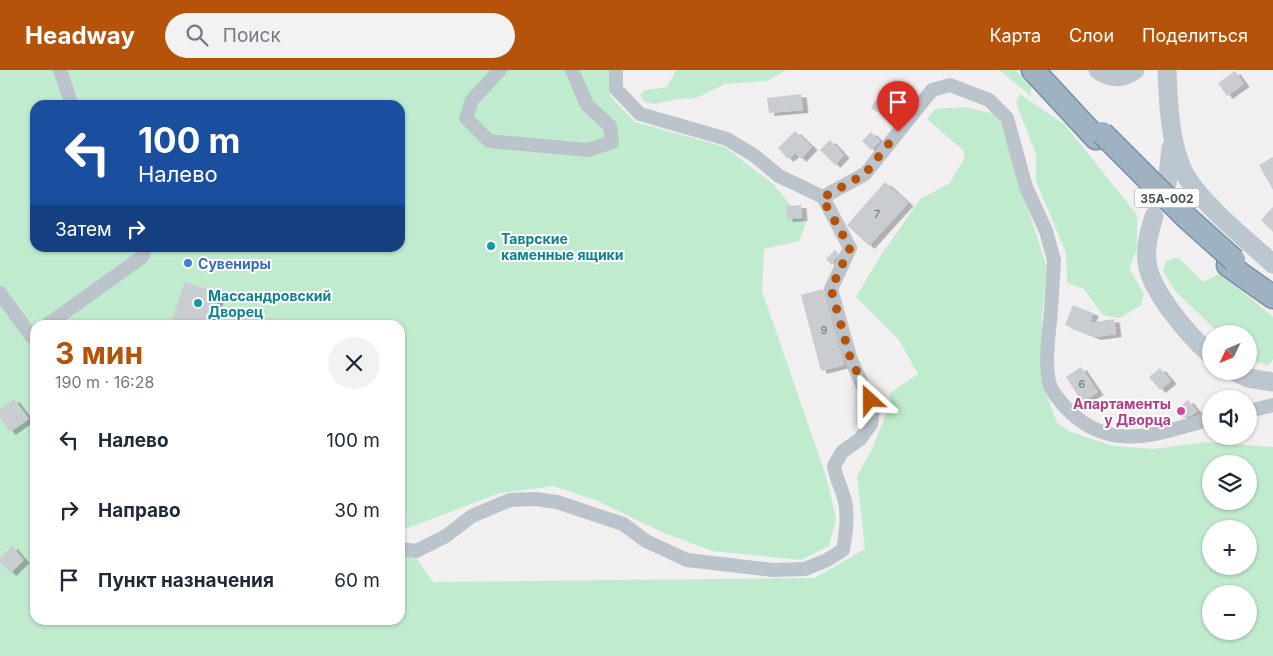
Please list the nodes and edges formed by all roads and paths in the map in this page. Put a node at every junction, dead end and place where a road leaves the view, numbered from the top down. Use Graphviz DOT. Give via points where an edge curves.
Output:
graph roads {
  1 [pos="60,70"];
  2 [pos="500,70"];
  3 [pos="572,70"];
  4 [pos="616,70"];
  5 [pos="1033,70"];
  6 [pos="1044,70"];
  7 [pos="1098,70"];
  8 [pos="1135,70"];
  9 [pos="1167,70"];
  10 [pos="70,100"];
  11 [pos="1172,127"];
  12 [pos="1099,136"];
  13 [pos="822,198"];
  14 [pos="1161,200"];
  15 [pos="1216,211"];
  16 [pos="143,252"];
  17 [pos="1273,264"];
  18 [pos="0,293"];
  19 [pos="1272,296"];
  20 [pos="54,320"];
  21 [pos="30,335"];
  22 [pos="1202,345"];
  23 [pos="1273,371"];
  24 [pos="1265,381"];
  25 [pos="1273,405"];
  26 [pos="1257,409"];
  27 [pos="1202,421"];
  28 [pos="405,550"];
  1 -- 10 [label="street"];
  2 -- 3 [label="street" via="472,100 466,118 489,141 588,150 612,142 610,126 587,105"];
  4 -- 13 [label="street" via="616,89 640,114 727,139 779,176"];
  5 -- 12 [label="highway, 35А-002"];
  6 -- 12 [label="highway, 35А-002"];
  7 -- 8 [label="main road" via="1113,77 1128,76"];
  9 -- 11 [label="main road"];
  11 -- 14 [label="main road" via="1170,171"];
  11 -- 15 [label="main road" via="1186,175"];
  12 -- 19 [label="highway, 35А-002" via="1183,226"];
  13 -- 27 [label="street" via="865,174 932,90 950,85 989,100 1007,118 1026,187 1051,244 1053,269 1047,358 1049,384 1059,401 1081,422 1113,436 1133,438"];
  13 -- 28 [label="street" via="850,248 831,289 850,357 873,409 871,424 860,439 842,452 834,466 847,519 843,550 805,569 773,570 687,560 646,541 616,521 557,502 535,499 510,500 472,516 446,536 416,551"];
  14 -- 15 [label="main road" via="1169,194 1184,192"];
  14 -- 22 [label="main road" via="1146,252 1150,275 1179,320"];
  15 -- 17 [label="main road"];
  16 -- 20 [label="street" via="142,257"];
  18 -- 21 [label="street"];
  23 -- 24 [label="main road"];
  25 -- 26 [label="street"];
}
